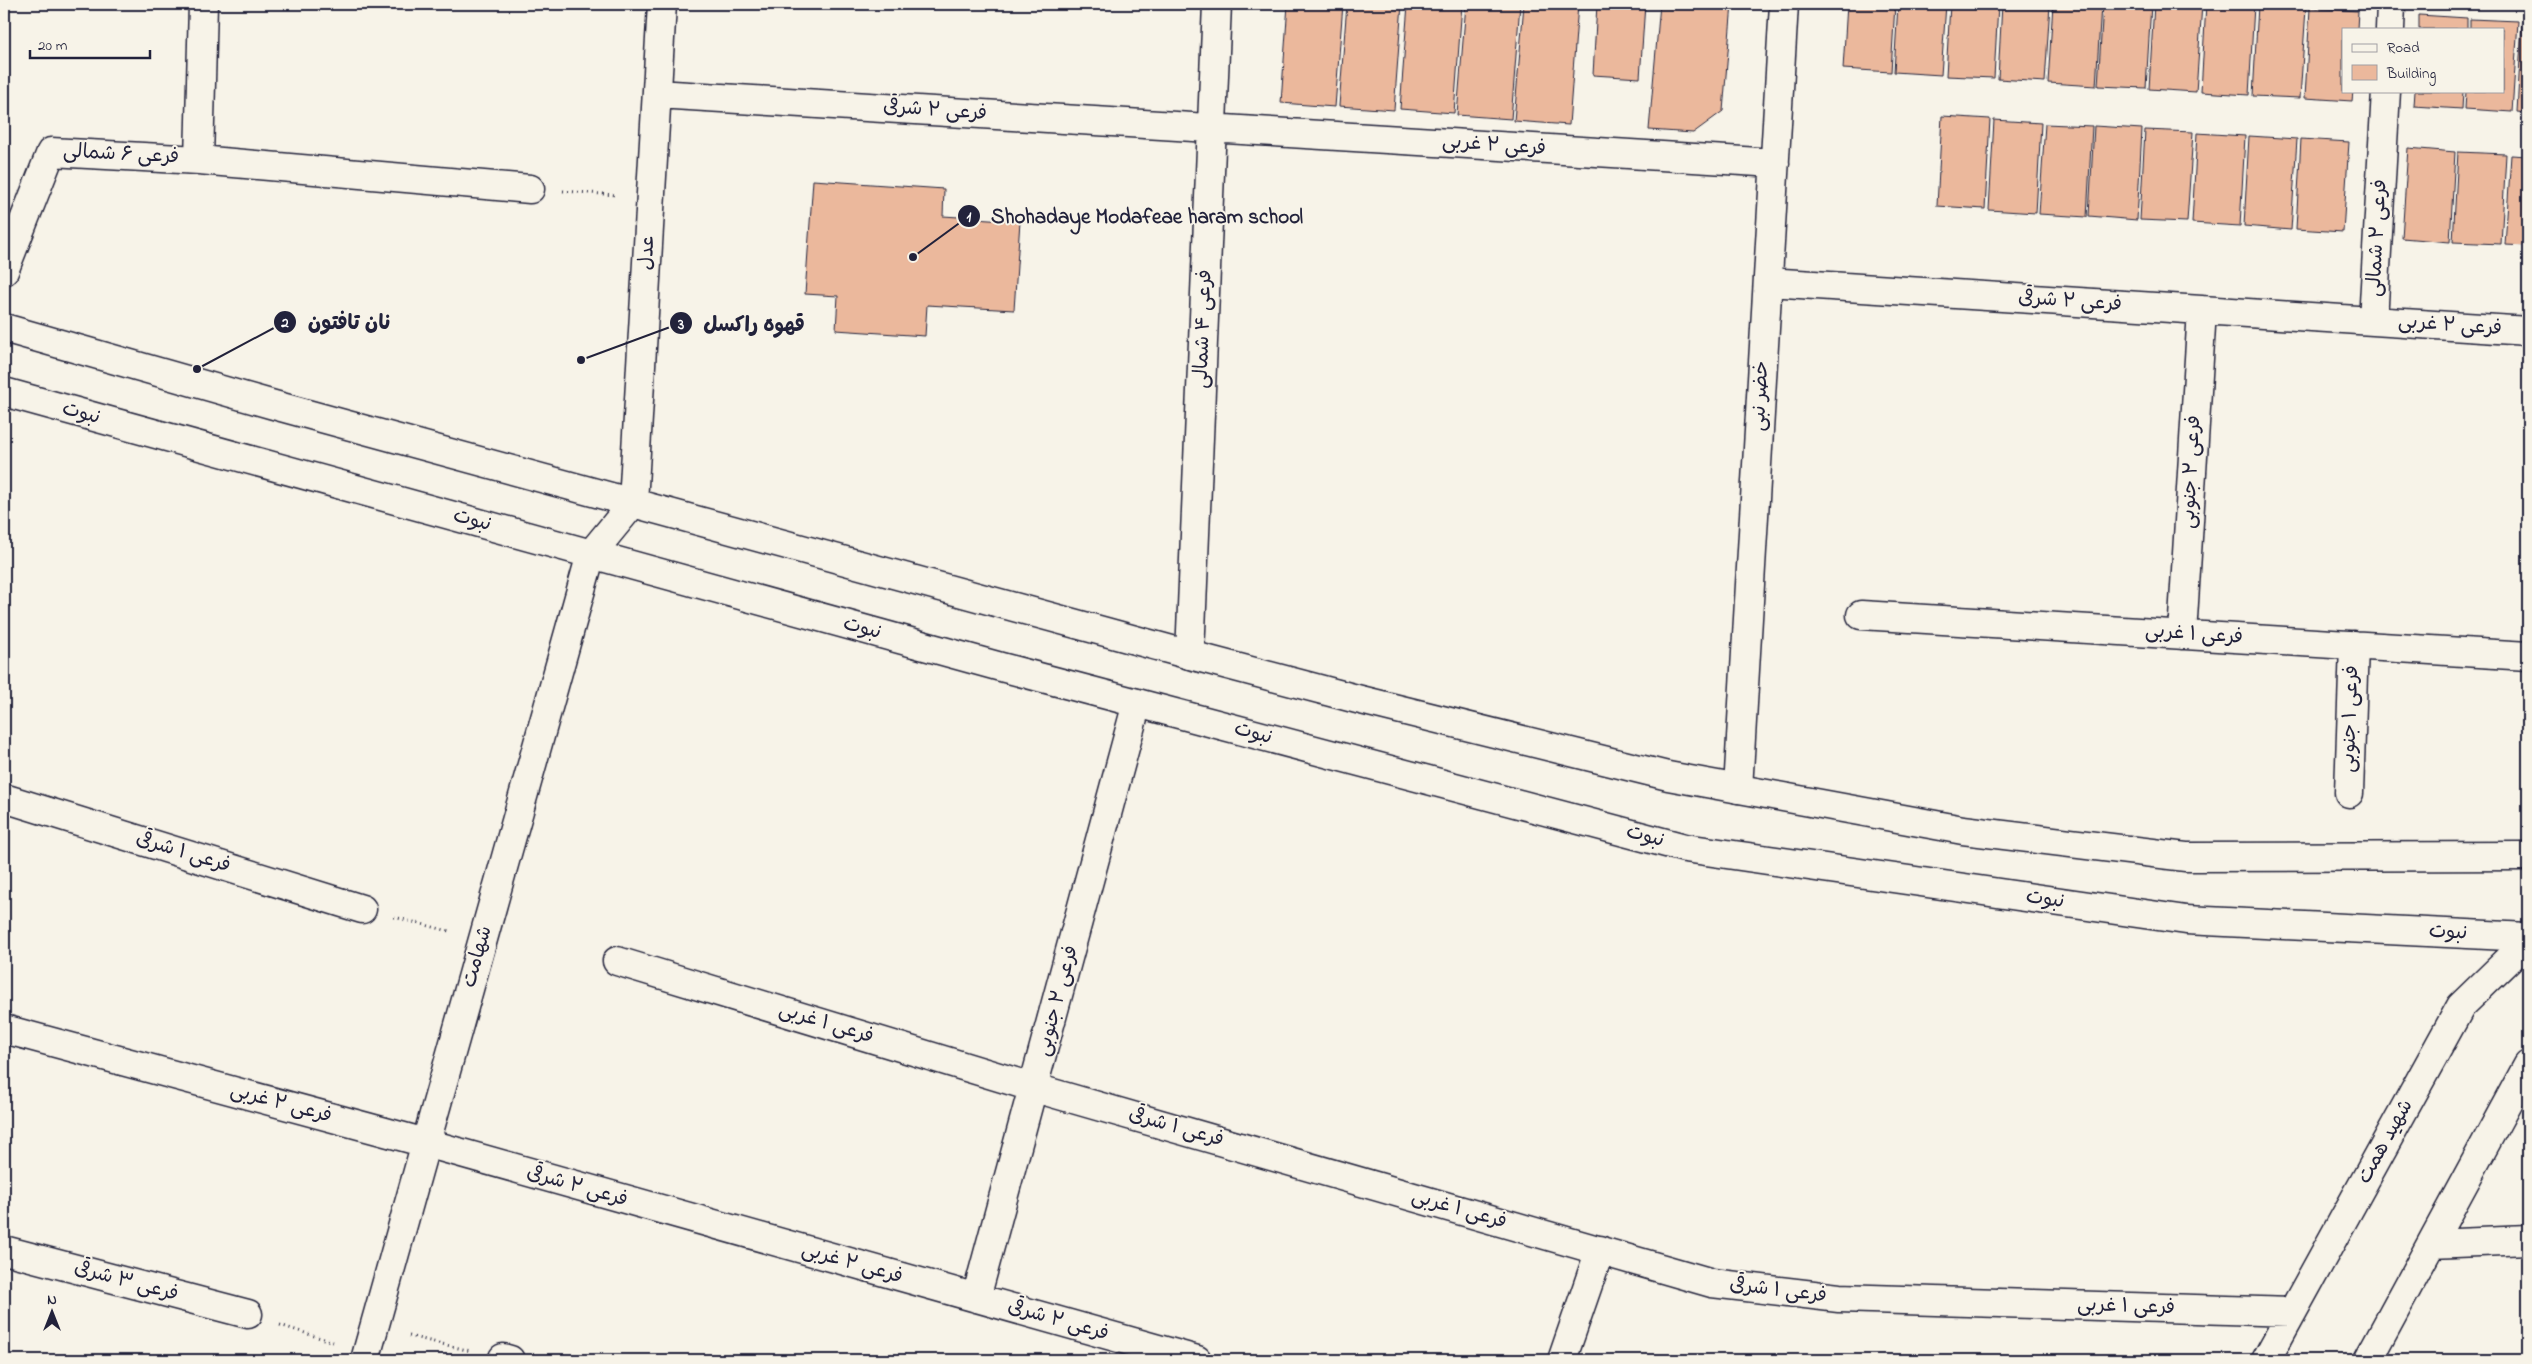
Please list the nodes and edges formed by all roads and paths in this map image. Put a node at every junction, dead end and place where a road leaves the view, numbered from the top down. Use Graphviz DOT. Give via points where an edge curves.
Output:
graph roads {
  1 [pos="203,4"];
  2 [pos="662,4"];
  3 [pos="1217,4"];
  4 [pos="1784,4"];
  5 [pos="2391,4"];
  6 [pos="2390,28"];
  7 [pos="2386,92"];
  8 [pos="657,94"];
  9 [pos="1212,128"];
  10 [pos="199,160"];
  11 [pos="1775,163"];
  12 [pos="530,189"];
  13 [pos="651,198"];
  14 [pos="4,271"];
  15 [pos="1768,282"];
  16 [pos="2202,310"];
  17 [pos="2373,321"];
  18 [pos="4,328"];
  19 [pos="2528,332"];
  20 [pos="4,396"];
  21 [pos="633,503"];
  22 [pos="591,554"];
  23 [pos="1861,615"];
  24 [pos="2182,635"];
  25 [pos="2354,645"];
  26 [pos="1190,655"];
  27 [pos="2528,656"];
  28 [pos="1137,703"];
  29 [pos="1738,789"];
  30 [pos="2349,793"];
  31 [pos="4,798"];
  32 [pos="2528,856"];
  33 [pos="362,909"];
  34 [pos="2528,939"];
  35 [pos="483,940"];
  36 [pos="617,961"];
  37 [pos="4,1029"];
  38 [pos="2528,1065"];
  39 [pos="1035,1088"];
  40 [pos="426,1143"];
  41 [pos="1317,1169"];
  42 [pos="728,1229"];
  43 [pos="2528,1240"];
  44 [pos="2431,1244"];
  45 [pos="4,1250"];
  46 [pos="1600,1250"];
  47 [pos="976,1298"];
  48 [pos="1960,1302"];
  49 [pos="2292,1312"];
  50 [pos="248,1314"];
  51 [pos="374,1327"];
  52 [pos="366,1357"];
  53 [pos="507,1359"];
  54 [pos="1197,1360"];
  55 [pos="1562,1360"];
  56 [pos="2266,1360"];
  57 [pos="2368,1360"];
  1 -- 10 [label="street"];
  2 -- 8 [label="street, عدل"];
  3 -- 9 [label="street, فرعی ۴ شمالی"];
  4 -- 11 [label="street, خضر نبی"];
  5 -- 6 [label="street"];
  7 -- 17 [label="street, فرعی ۲ شمالی"];
  8 -- 9 [label="street, فرعی ۲ شرقی"];
  8 -- 13 [label="street, عدل"];
  9 -- 11 [label="street, فرعی ۲ غربی"];
  9 -- 26 [label="street, فرعی ۴ شمالی"];
  10 -- 12 [label="street"];
  10 -- 14 [label="street, فرعی ۶ شمالی" via="51,152"];
  11 -- 15 [label="street, خضر نبی"];
  12 -- 13 [label="path"];
  13 -- 21 [label="street, عدل"];
  15 -- 16 [label="street, فرعی ۲ شرقی"];
  15 -- 29 [label="street, خضر نبی"];
  16 -- 17 [label="street, فرعی ۲ شرقی"];
  16 -- 24 [label="street, فرعی ۲ جنوبی"];
  17 -- 19 [label="street, فرعی ۲ غربی"];
  18 -- 21 [label="street"];
  20 -- 22 [label="street, نبوت"];
  21 -- 22 [label="street"];
  21 -- 26 [label="street"];
  22 -- 28 [label="street, نبوت"];
  22 -- 35 [label="street, شهامت"];
  23 -- 24 [label="street, فرعی ۱ غربی"];
  24 -- 25 [label="street, فرعی ۱ غربی"];
  25 -- 27 [label="street, فرعی ۱ غربی"];
  25 -- 30 [label="street, فرعی ۱ جنوبی"];
  26 -- 29 [label="street" via="1659,774"];
  28 -- 34 [label="street, نبوت" via="1685,848 2186,920"];
  28 -- 39 [label="street, فرعی ۲ جنوبی"];
  29 -- 32 [label="street" via="1963,830 2186,857"];
  31 -- 33 [label="street, فرعی ۱ شرقی"];
  33 -- 35 [label="path"];
  34 -- 49 [label="street, شهید همت" via="2461,1006"];
  35 -- 40 [label="street, شهامت"];
  36 -- 39 [label="street, فرعی ۱ غربی"];
  37 -- 40 [label="street, فرعی ۲ غربی"];
  38 -- 44 [label="street"];
  39 -- 41 [label="street, فرعی ۱ شرقی"];
  39 -- 47 [label="street, فرعی ۲ جنوبی"];
  40 -- 42 [label="street, فرعی ۲ شرقی"];
  40 -- 51 [label="street, شهامت"];
  41 -- 46 [label="street, فرعی ۱ غربی"];
  42 -- 47 [label="street, فرعی ۲ غربی"];
  43 -- 44 [label="street"];
  44 -- 57 [label="street"];
  45 -- 50 [label="street, فرعی ۳ شرقی"];
  46 -- 48 [label="street, فرعی ۱ شرقی" via="1712,1283 1839,1298"];
  46 -- 55 [label="street"];
  47 -- 54 [label="street, فرعی ۲ شرقی"];
  48 -- 49 [label="street, فرعی ۱ غربی"];
  49 -- 56 [label="street, شهید همت"];
  50 -- 52 [label="path"];
  51 -- 52 [label="street, شهامت"];
  51 -- 53 [label="path"];
}
